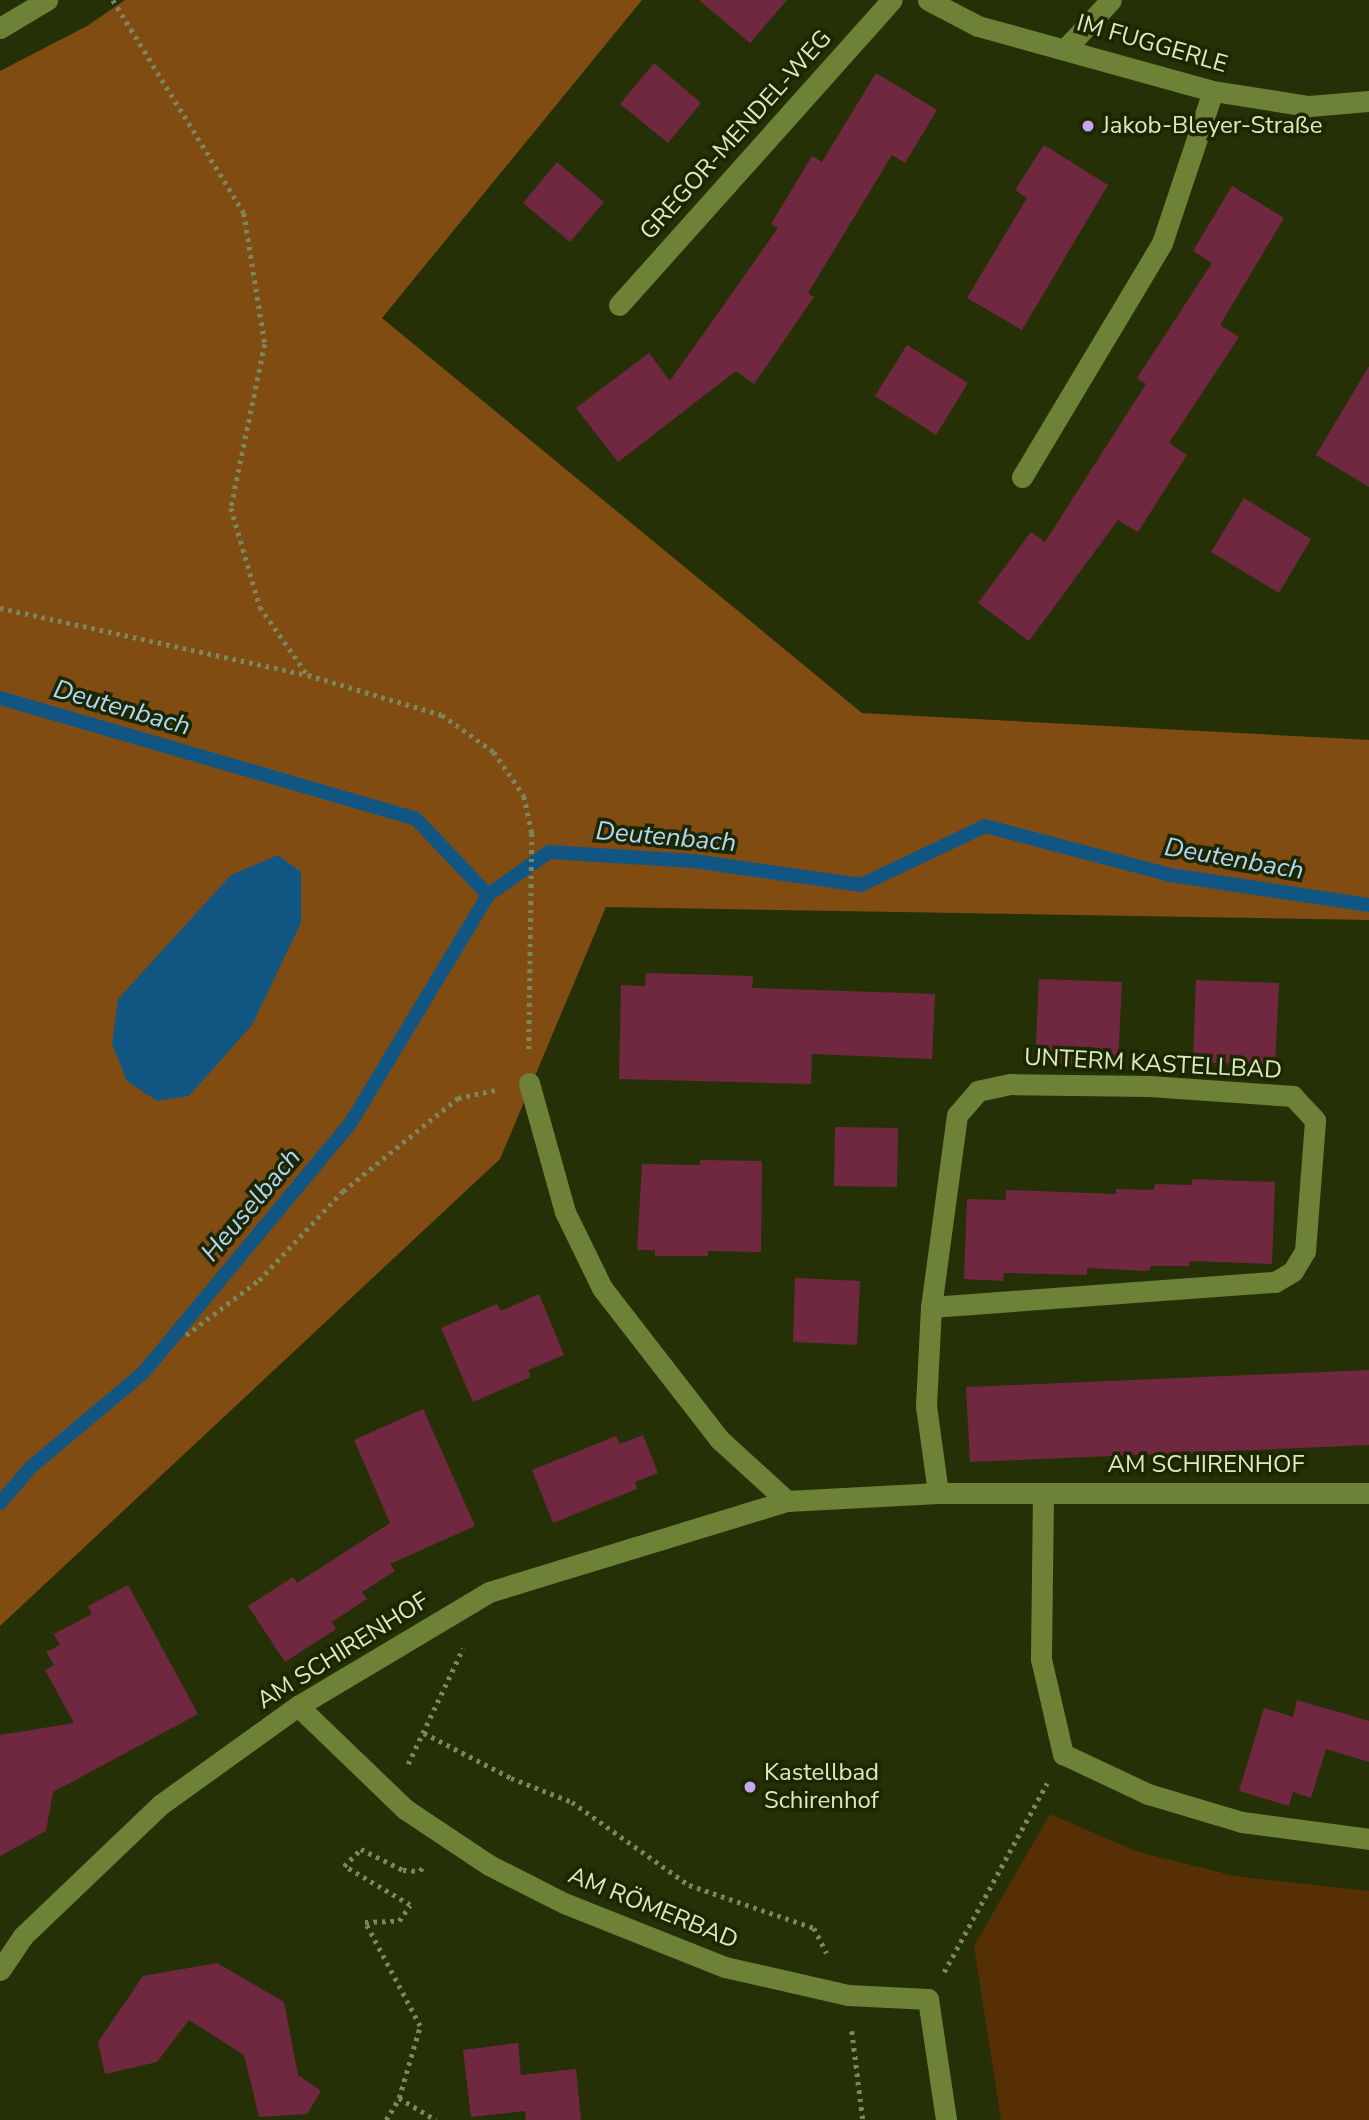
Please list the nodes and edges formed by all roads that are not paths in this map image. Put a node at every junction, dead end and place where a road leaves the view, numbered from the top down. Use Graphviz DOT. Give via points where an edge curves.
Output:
graph roads {
  1 [pos="47,0"];
  2 [pos="892,0"];
  3 [pos="928,0"];
  4 [pos="1111,0"];
  5 [pos="0,28"];
  6 [pos="1067,47"];
  7 [pos="1213,91"];
  8 [pos="1369,102"];
  9 [pos="620,305"];
  10 [pos="1022,477"];
  11 [pos="528,1083"];
  12 [pos="931,1307"];
  13 [pos="938,1493"];
  14 [pos="1043,1493"];
  15 [pos="1369,1493"];
  16 [pos="787,1502"];
  17 [pos="299,1706"];
  18 [pos="1369,1839"];
  19 [pos="0,1970"];
  20 [pos="946,2120"];
  1 -- 5 [label="street"];
  2 -- 9 [label="street, GREGOR-MENDEL-WEG"];
  3 -- 6 [label="street, IM FUGGERLE" via="978,26"];
  4 -- 6 [label="street"];
  6 -- 7 [label="street, IM FUGGERLE"];
  7 -- 8 [label="street, IM FUGGERLE" via="1309,106"];
  7 -- 10 [label="street" via="1162,243"];
  11 -- 16 [label="street" via="565,1212 602,1288 719,1439"];
  12 -- 12 [label="street, UNTERM KASTELLBAD" via="957,1115 978,1091 1024,1084 1149,1086 1293,1096 1315,1120 1305,1251 1293,1271 1275,1282"];
  12 -- 13 [label="street, UNTERM KASTELLBAD" via="926,1406"];
  13 -- 14 [label="street, AM SCHIRENHOF"];
  13 -- 16 [label="street, AM SCHIRENHOF"];
  14 -- 15 [label="street, AM SCHIRENHOF"];
  14 -- 18 [label="street" via="1041,1659 1063,1754 1148,1794 1242,1822"];
  16 -- 17 [label="street, AM SCHIRENHOF" via="489,1592"];
  17 -- 19 [label="street, AM SCHIRENHOF" via="160,1805 23,1936"];
  17 -- 20 [label="street, AM RÖMERBAD" via="405,1809 489,1865 652,1941 725,1967 848,1995 928,1999"];
}
